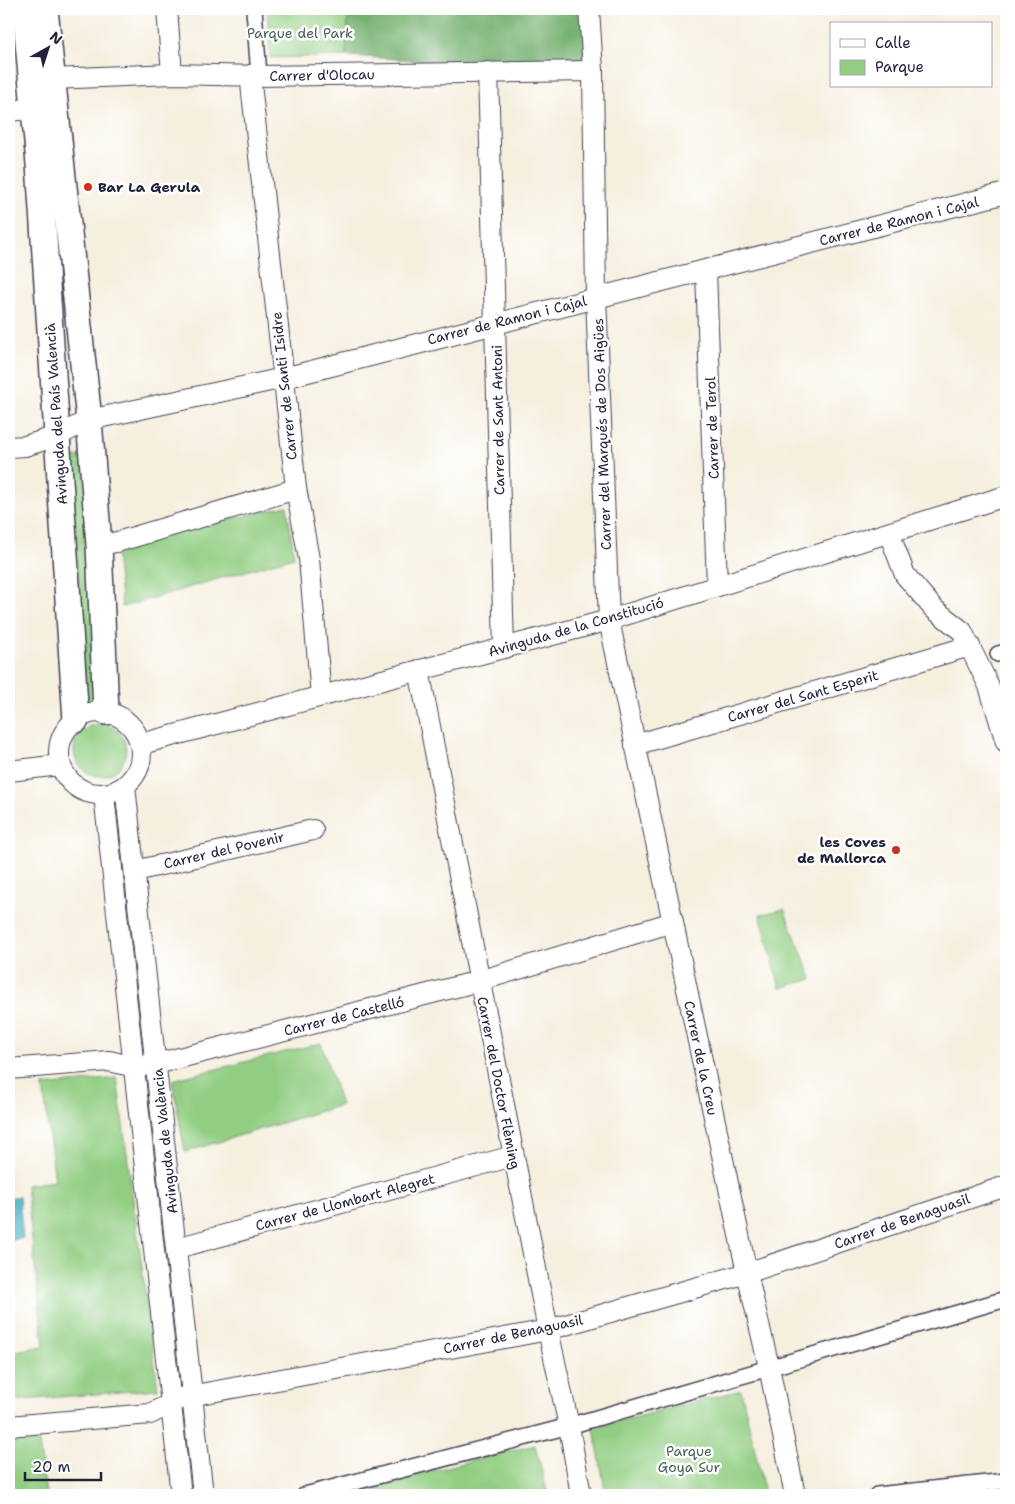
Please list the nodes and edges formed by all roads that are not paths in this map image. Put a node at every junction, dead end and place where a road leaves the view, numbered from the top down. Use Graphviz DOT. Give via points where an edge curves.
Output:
graph roads {
  1 [pos="25,9"];
  2 [pos="45,9"];
  3 [pos="167,9"];
  4 [pos="254,9"];
  5 [pos="589,9"];
  6 [pos="593,71"];
  7 [pos="488,72"];
  8 [pos="172,74"];
  9 [pos="255,75"];
  10 [pos="52,79"];
  11 [pos="44,107"];
  12 [pos="9,111"];
  13 [pos="1006,194"];
  14 [pos="706,270"];
  15 [pos="596,297"];
  16 [pos="495,323"];
  17 [pos="284,378"];
  18 [pos="89,420"];
  19 [pos="57,436"];
  20 [pos="9,447"];
  21 [pos="296,489"];
  22 [pos="1006,496"];
  23 [pos="889,533"];
  24 [pos="99,545"];
  25 [pos="717,586"];
  26 [pos="609,620"];
  27 [pos="970,646"];
  28 [pos="504,648"];
  29 [pos="419,670"];
  30 [pos="321,696"];
  31 [pos="106,712"];
  32 [pos="76,720"];
  33 [pos="1006,742"];
  34 [pos="141,744"];
  35 [pos="636,745"];
  36 [pos="60,765"];
  37 [pos="9,771"];
  38 [pos="125,786"];
  39 [pos="104,795"];
  40 [pos="313,830"];
  41 [pos="135,871"];
  42 [pos="673,922"];
  43 [pos="479,981"];
  44 [pos="156,1064"];
  45 [pos="134,1067"];
  46 [pos="9,1069"];
  47 [pos="513,1156"];
  48 [pos="1006,1186"];
  49 [pos="177,1248"];
  50 [pos="747,1273"];
  51 [pos="1006,1298"];
  52 [pos="548,1330"];
  53 [pos="769,1367"];
  54 [pos="193,1395"];
  55 [pos="172,1403"];
  56 [pos="9,1426"];
  57 [pos="569,1426"];
  58 [pos="1006,1481"];
  59 [pos="181,1495"];
  60 [pos="203,1495"];
  61 [pos="305,1495"];
  62 [pos="581,1495"];
  63 [pos="795,1495"];
  64 [pos="877,1495"];
  1 -- 11 [label="street, Avinguda del País Valencià"];
  2 -- 10 [label="street, Avinguda del País Valencià"];
  3 -- 8 [label="street"];
  4 -- 9 [label="street"];
  5 -- 6 [label="street, Carrer del Marqués de Dos Aigües"];
  6 -- 7 [label="street, Carrer d'Olocau"];
  6 -- 15 [label="street, Carrer del Marqués de Dos Aigües"];
  7 -- 9 [label="street, Carrer d'Olocau"];
  7 -- 16 [label="street, Carrer de Sant Antoni"];
  8 -- 9 [label="street, Carrer d'Olocau"];
  8 -- 10 [label="street, Carrer d'Olocau"];
  9 -- 17 [label="street, Carrer de Santi Isidre"];
  10 -- 11 [label="street, Avinguda del País Valencià"];
  11 -- 12 [label="street"];
  11 -- 18 [label="street, Avinguda del País Valencià"];
  11 -- 19 [label="street, Avinguda del País Valencià"];
  13 -- 14 [label="street, Carrer de Ramon i Cajal"];
  14 -- 15 [label="street, Carrer de Ramon i Cajal"];
  14 -- 25 [label="street, Carrer de Terol"];
  15 -- 16 [label="street, Carrer de Ramon i Cajal"];
  15 -- 26 [label="street, Carrer del Marqués de Dos Aigües"];
  16 -- 17 [label="street, Carrer de Ramon i Cajal"];
  16 -- 28 [label="street, Carrer de Sant Antoni"];
  17 -- 18 [label="street, Carrer de Ramon i Cajal"];
  17 -- 21 [label="street, Carrer de Santi Isidre"];
  18 -- 19 [label="street, Carrer de Ramon i Cajal"];
  18 -- 24 [label="street, Avinguda del País Valencià"];
  19 -- 20 [label="street, Carrer de Ramon i Cajal" via="25,446"];
  19 -- 32 [label="street, Avinguda del País Valencià"];
  21 -- 24 [label="street"];
  21 -- 30 [label="street, Carrer de Santi Isidre" via="308,558"];
  22 -- 23 [label="street, Avinguda de la Constitució"];
  23 -- 25 [label="street, Avinguda de la Constitució"];
  23 -- 27 [label="street" via="905,575 934,609 962,631"];
  24 -- 31 [label="street, Avinguda del País Valencià"];
  25 -- 26 [label="street, Avinguda de la Constitució"];
  26 -- 28 [label="street, Avinguda de la Constitució"];
  26 -- 35 [label="street, Carrer de la Creu"];
  27 -- 33 [label="street" via="989,686"];
  27 -- 35 [label="street, Carrer del Sant Esperit"];
  28 -- 29 [label="street, Avinguda de la Constitució"];
  29 -- 30 [label="street, Avinguda de la Constitució"];
  29 -- 43 [label="street, Carrer del Doctor Flèming"];
  30 -- 34 [label="street, Avinguda de la Constitució"];
  31 -- 32 [label="street" via="85,714"];
  31 -- 34 [label="street" via="128,722"];
  32 -- 36 [label="street" via="60,740"];
  34 -- 38 [label="street" via="139,767"];
  35 -- 42 [label="street, Carrer de la Creu"];
  36 -- 37 [label="street"];
  36 -- 39 [label="street" via="72,784 82,791"];
  38 -- 39 [label="street"];
  38 -- 41 [label="street, Avinguda de València"];
  39 -- 45 [label="street, Avinguda de València"];
  40 -- 41 [label="street, Carrer del Povenir"];
  41 -- 44 [label="street, Avinguda de València"];
  42 -- 43 [label="street, Carrer de Castelló"];
  42 -- 50 [label="street, Carrer de la Creu"];
  43 -- 44 [label="street, Carrer de Castelló"];
  43 -- 47 [label="street, Carrer del Doctor Flèming"];
  44 -- 45 [label="street, Carrer de Castelló"];
  44 -- 49 [label="street, Avinguda de València"];
  45 -- 46 [label="street, Carrer de Castelló" via="109,1061"];
  45 -- 55 [label="street, Avinguda de València"];
  47 -- 49 [label="street, Carrer de Llombart Alegret"];
  47 -- 52 [label="street, Carrer del Doctor Flèming"];
  48 -- 50 [label="street, Carrer de Benaguasil"];
  49 -- 54 [label="street, Avinguda de València"];
  50 -- 52 [label="street, Carrer de Benaguasil"];
  50 -- 53 [label="street, Carrer de la Creu"];
  51 -- 53 [label="street"];
  52 -- 54 [label="street, Carrer de Benaguasil"];
  52 -- 57 [label="street, Carrer del Doctor Flèming"];
  53 -- 57 [label="street"];
  53 -- 63 [label="street, Carrer de la Creu"];
  54 -- 55 [label="street, Carrer de Benaguasil"];
  54 -- 60 [label="street, Avinguda de València"];
  55 -- 56 [label="street, Carrer de Benaguasil" via="150,1414"];
  55 -- 59 [label="street, Avinguda de València"];
  57 -- 61 [label="street"];
  57 -- 62 [label="street, Carrer del Doctor Flèming"];
  58 -- 64 [label="street"];
}
